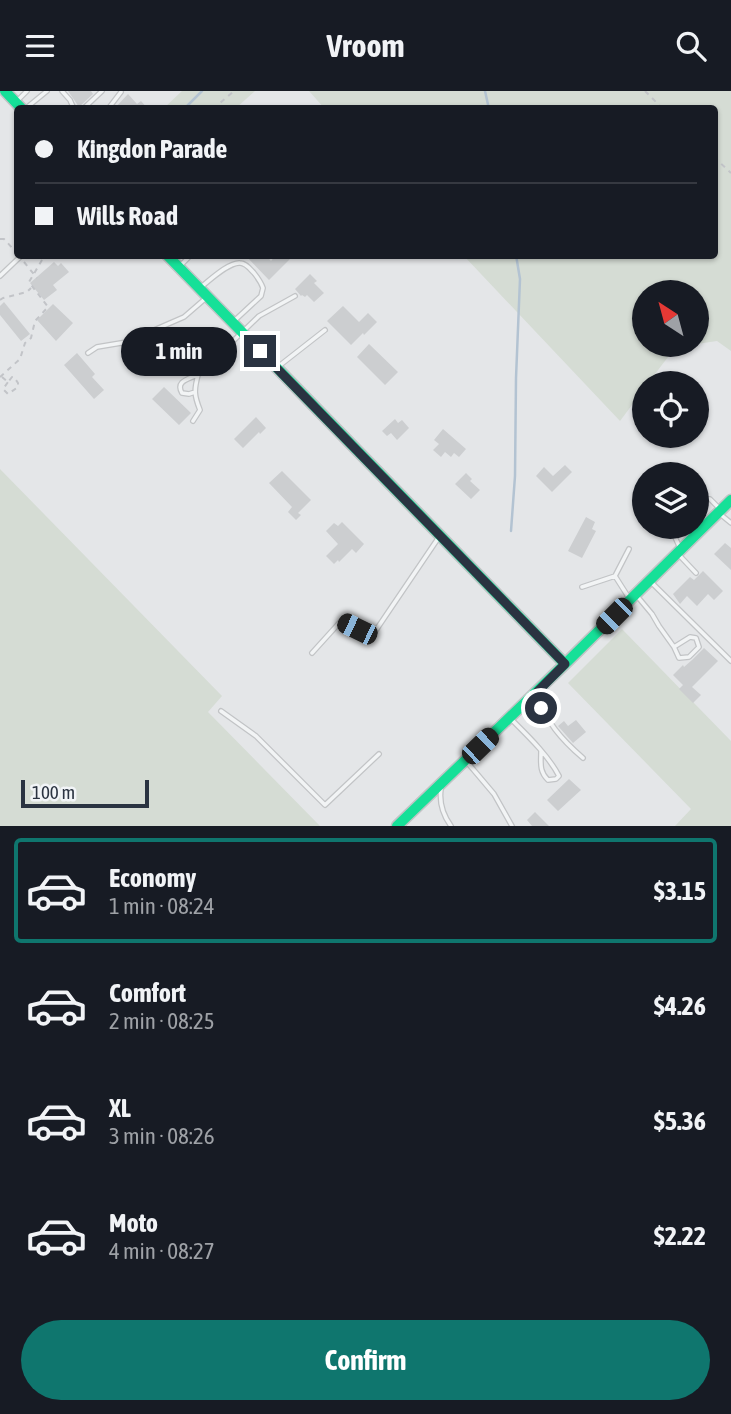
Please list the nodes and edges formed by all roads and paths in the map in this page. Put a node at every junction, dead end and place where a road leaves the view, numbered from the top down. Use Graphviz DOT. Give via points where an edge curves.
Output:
graph roads {
  1 [pos="5,91"];
  2 [pos="47,91"];
  3 [pos="62,91"];
  4 [pos="102,91"];
  5 [pos="234,91"];
  6 [pos="645,91"];
  7 [pos="20,105"];
  8 [pos="23,105"];
  9 [pos="72,105"];
  10 [pos="87,105"];
  11 [pos="218,105"];
  12 [pos="659,105"];
  13 [pos="718,161"];
  14 [pos="731,173"];
  15 [pos="0,239"];
  16 [pos="14,250"];
  17 [pos="17,259"];
  18 [pos="22,259"];
  19 [pos="43,259"];
  20 [pos="171,259"];
  21 [pos="187,259"];
  22 [pos="179,268"];
  23 [pos="0,276"];
  24 [pos="35,276"];
  25 [pos="32,288"];
  26 [pos="204,293"];
  27 [pos="295,296"];
  28 [pos="0,300"];
  29 [pos="39,307"];
  30 [pos="43,312"];
  31 [pos="233,322"];
  32 [pos="325,331"];
  33 [pos="243,333"];
  34 [pos="88,353"];
  35 [pos="277,367"];
  36 [pos="198,375"];
  37 [pos="1,377"];
  38 [pos="8,382"];
  39 [pos="195,393"];
  40 [pos="193,421"];
  41 [pos="709,499"];
  42 [pos="731,500"];
  43 [pos="720,511"];
  44 [pos="731,523"];
  45 [pos="440,535"];
  46 [pos="675,539"];
  47 [pos="629,549"];
  48 [pos="679,551"];
  49 [pos="696,573"];
  50 [pos="615,576"];
  51 [pos="650,580"];
  52 [pos="582,587"];
  53 [pos="633,597"];
  54 [pos="674,646"];
  55 [pos="312,653"];
  56 [pos="731,660"];
  57 [pos="565,664"];
  58 [pos="537,692"];
  59 [pos="221,711"];
  60 [pos="510,718"];
  61 [pos="541,751"];
  62 [pos="379,754"];
  63 [pos="583,758"];
  64 [pos="465,761"];
  65 [pos="442,783"];
  66 [pos="397,826"];
  67 [pos="451,826"];
  68 [pos="512,826"];
  1 -- 7 [label="street"];
  2 -- 8 [label="lane"];
  3 -- 9 [label="lane"];
  4 -- 10 [label="lane"];
  5 -- 11 [label="path"];
  6 -- 12 [label="path"];
  13 -- 14 [label="path"];
  15 -- 16 [label="path"];
  17 -- 23 [label="lane"];
  18 -- 24 [label="path"];
  19 -- 24 [label="path"];
  20 -- 22 [label="street"];
  21 -- 22 [label="lane"];
  22 -- 26 [label="street"];
  24 -- 25 [label="path" via="29,282"];
  25 -- 28 [label="path"];
  25 -- 30 [label="path" via="48,307"];
  26 -- 31 [label="street"];
  26 -- 31 [label="lane" via="226,268 239,263 250,269 261,281 261,296"];
  26 -- 34 [label="lane" via="184,317"];
  27 -- 33 [label="lane" via="265,311"];
  29 -- 30 [label="path"];
  30 -- 37 [label="path" via="20,359"];
  31 -- 33 [label="street"];
  32 -- 35 [label="lane"];
  33 -- 35 [label="street"];
  33 -- 36 [label="lane"];
  35 -- 45 [label="street"];
  36 -- 39 [label="lane"];
  36 -- 39 [label="lane" via="185,379 180,387 182,393"];
  37 -- 38 [label="path"];
  38 -- 38 [label="path" via="12,377 19,383 8,394 3,389"];
  39 -- 40 [label="lane" via="200,410"];
  41 -- 43 [label="lane"];
  42 -- 43 [label="street"];
  43 -- 44 [label="lane"];
  43 -- 48 [label="street"];
  45 -- 55 [label="lane" via="372,636 341,621"];
  45 -- 57 [label="street"];
  46 -- 48 [label="lane"];
  47 -- 50 [label="lane"];
  48 -- 49 [label="lane"];
  48 -- 51 [label="street"];
  50 -- 52 [label="lane"];
  50 -- 53 [label="lane"];
  51 -- 53 [label="street"];
  51 -- 56 [label="lane"];
  53 -- 54 [label="lane" via="652,614"];
  53 -- 57 [label="street"];
  54 -- 54 [label="lane" via="680,659 699,647 696,638 690,637"];
  57 -- 58 [label="street"];
  58 -- 60 [label="street"];
  58 -- 63 [label="lane" via="547,718"];
  59 -- 62 [label="lane" via="256,736 325,805"];
  60 -- 61 [label="lane"];
  60 -- 64 [label="street"];
  61 -- 61 [label="lane" via="557,772 556,779 544,776"];
  64 -- 65 [label="street"];
  64 -- 68 [label="lane" via="494,794"];
  65 -- 66 [label="street"];
  65 -- 67 [label="lane" via="441,807"];
}
